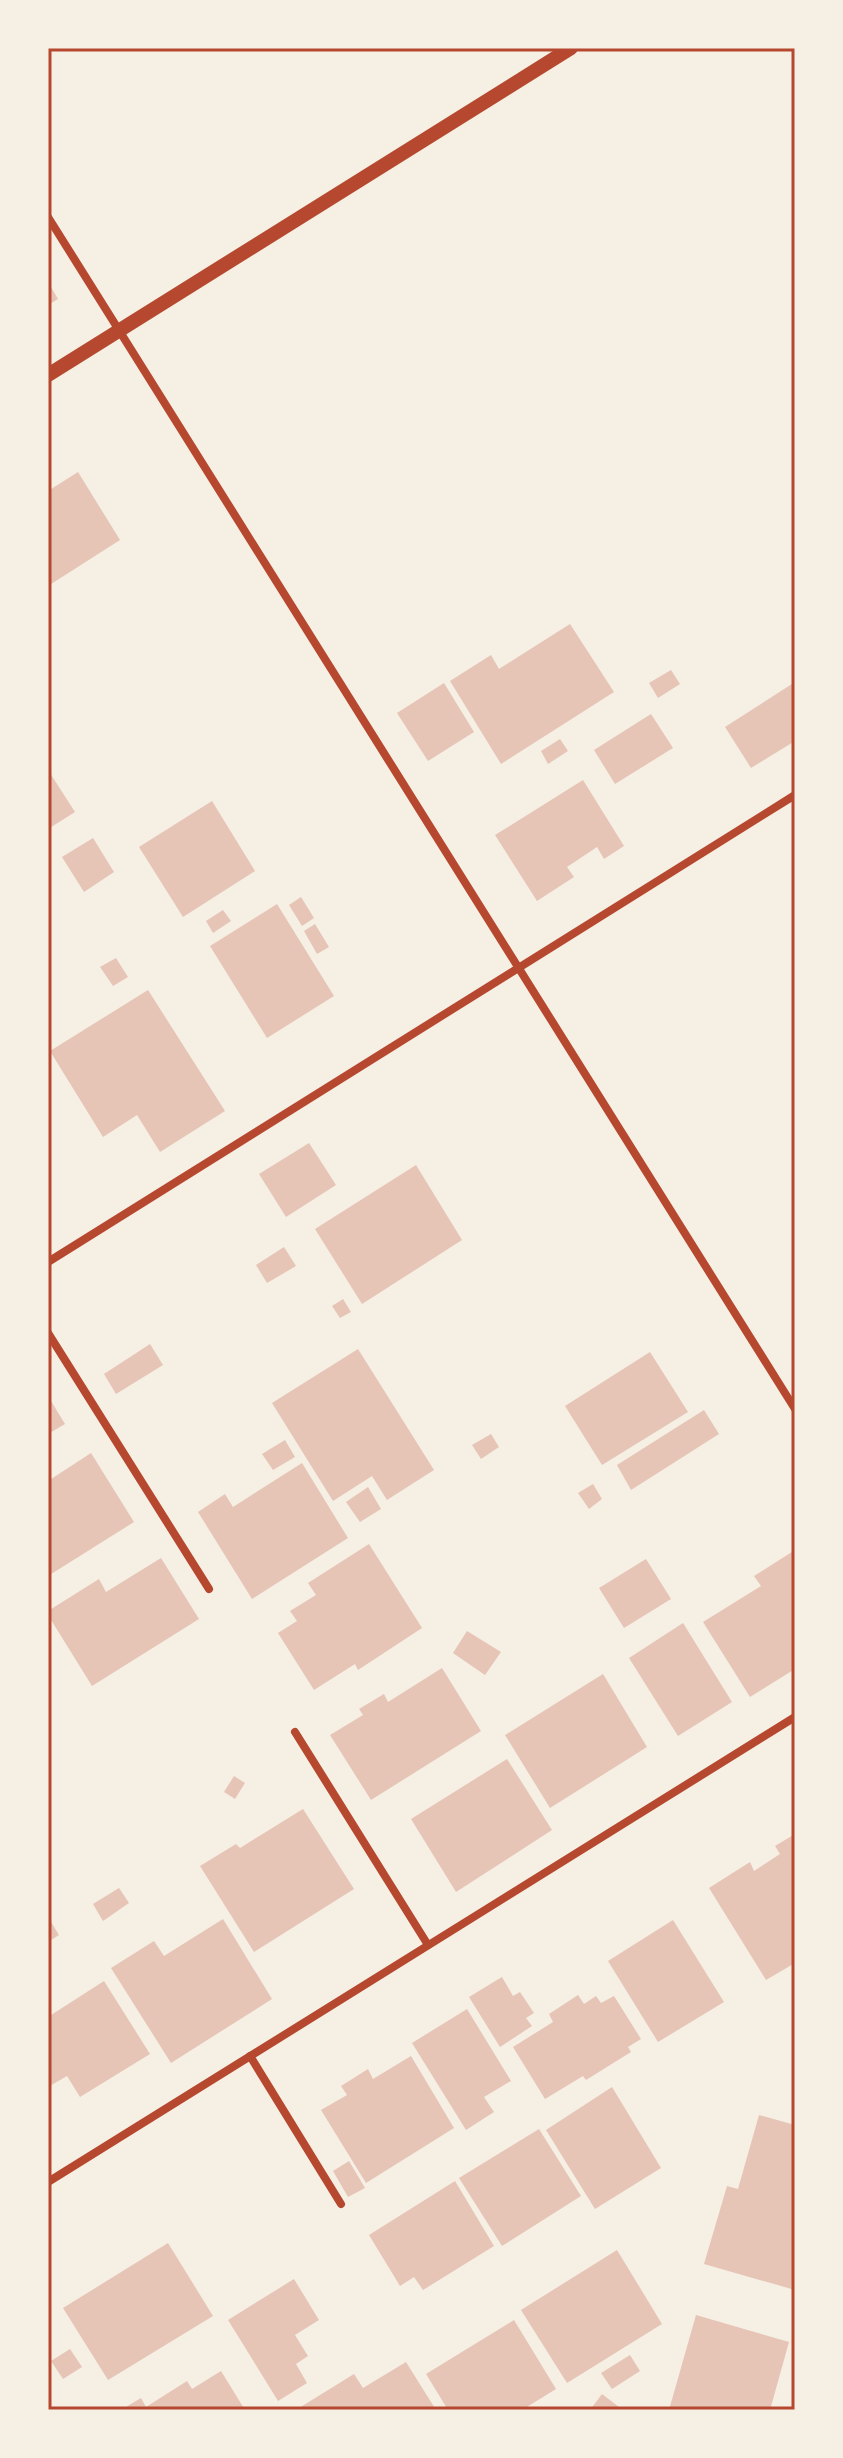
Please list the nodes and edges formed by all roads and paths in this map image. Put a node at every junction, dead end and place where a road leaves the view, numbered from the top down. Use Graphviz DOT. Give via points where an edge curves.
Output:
graph roads {
  1 [pos="571,48"];
  2 [pos="48,217"];
  3 [pos="119,331"];
  4 [pos="48,375"];
  5 [pos="795,795"];
  6 [pos="518,968"];
  7 [pos="48,1262"];
  8 [pos="48,1333"];
  9 [pos="795,1409"];
  10 [pos="209,1589"];
  11 [pos="795,1717"];
  12 [pos="295,1732"];
  13 [pos="428,1945"];
  14 [pos="250,2056"];
  15 [pos="48,2182"];
  16 [pos="341,2204"];
  1 -- 3 [label="street"];
  2 -- 3 [label="street"];
  3 -- 4 [label="street"];
  3 -- 6 [label="street"];
  5 -- 6 [label="street"];
  6 -- 7 [label="street"];
  6 -- 9 [label="street"];
  8 -- 10 [label="street"];
  11 -- 13 [label="street"];
  12 -- 13 [label="street"];
  13 -- 14 [label="street"];
  14 -- 15 [label="street"];
  14 -- 16 [label="street"];
}
